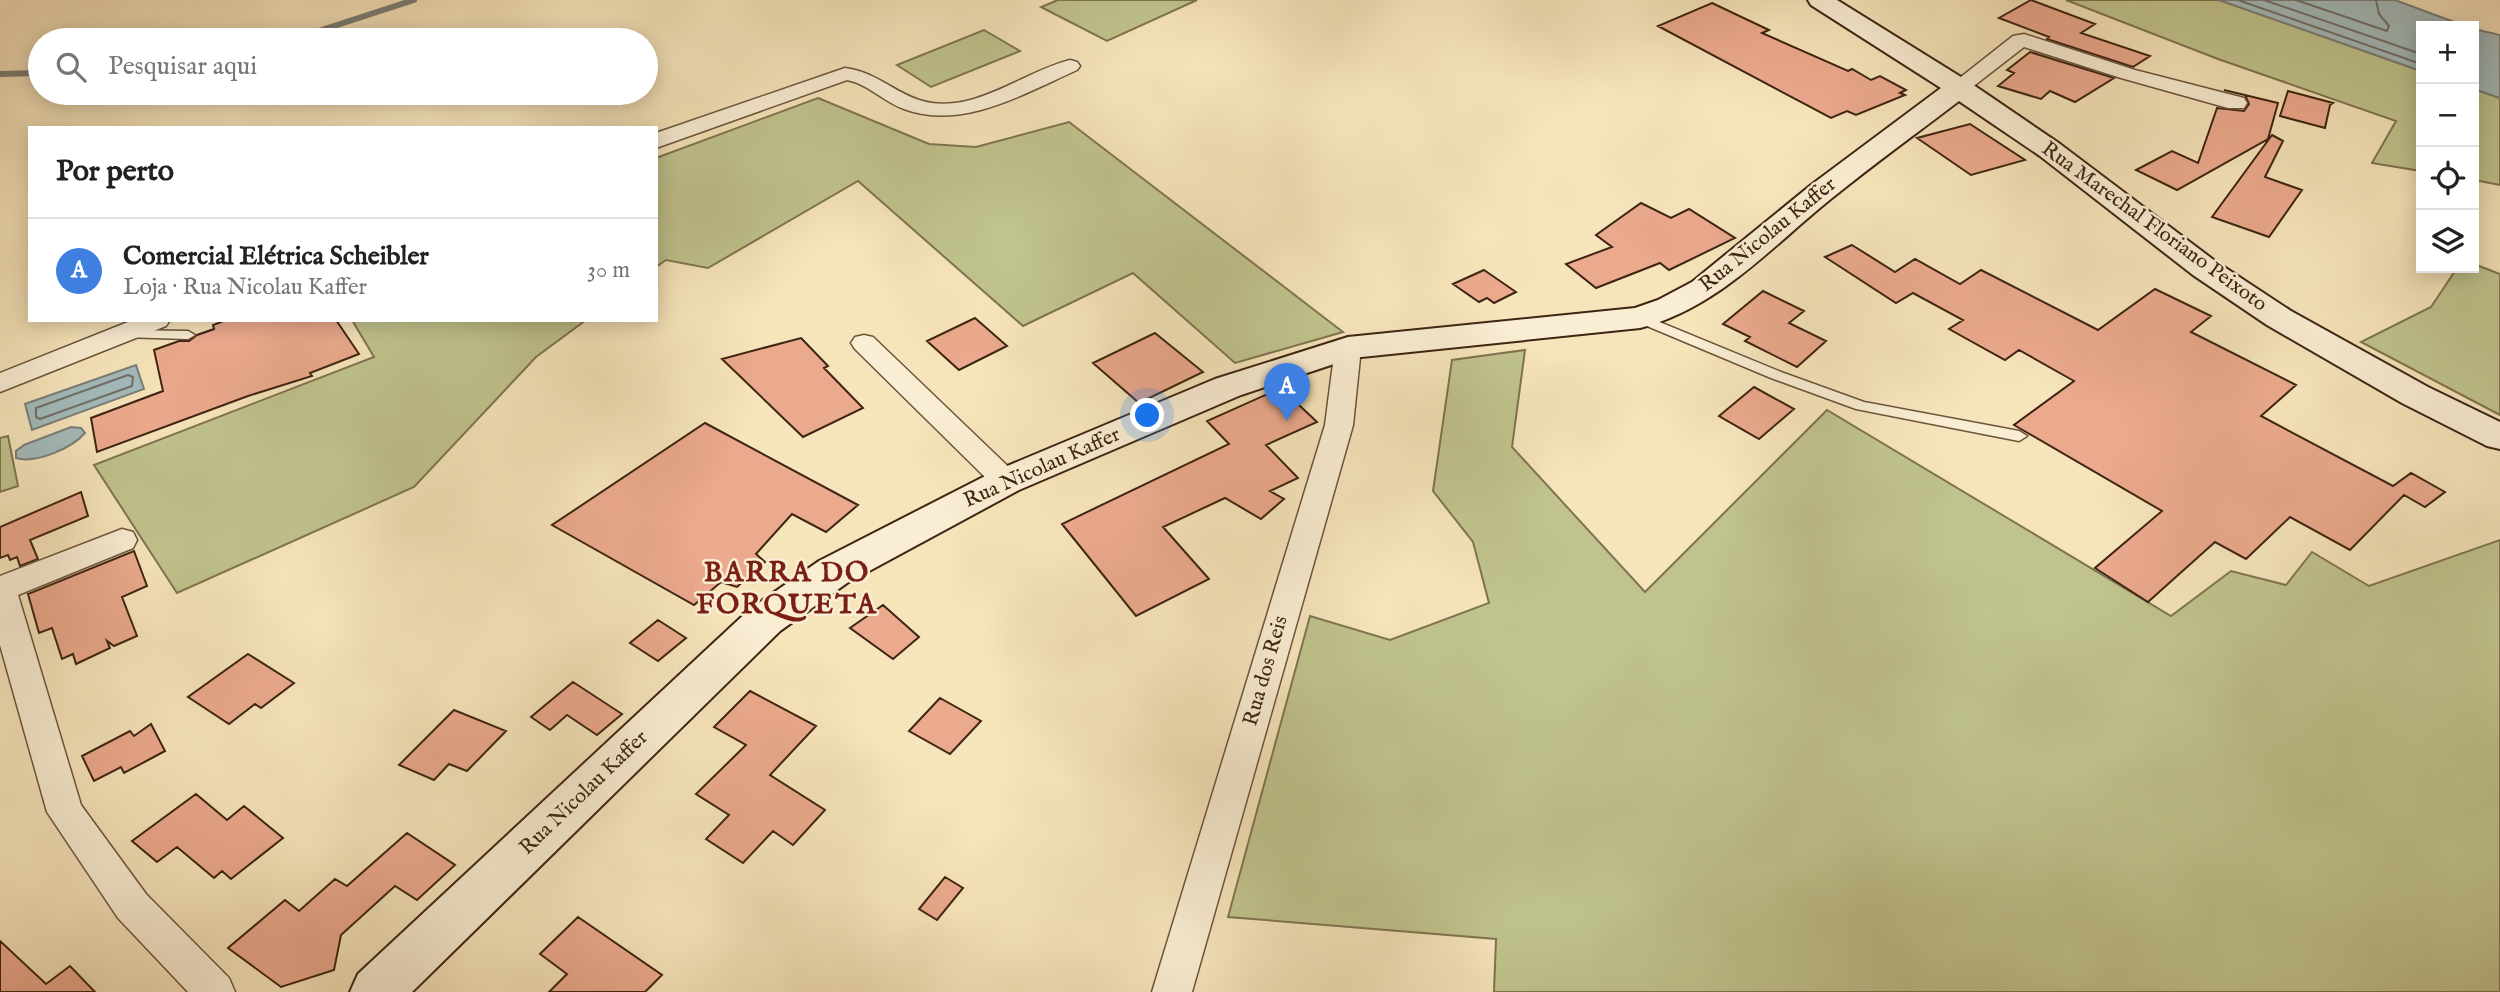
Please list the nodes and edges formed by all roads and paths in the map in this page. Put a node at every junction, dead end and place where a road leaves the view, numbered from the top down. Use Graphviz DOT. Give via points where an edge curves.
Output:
graph roads {
  1 [pos="1819,0"];
  2 [pos="1070,66"];
  3 [pos="1959,88"];
  4 [pos="2236,103"];
  5 [pos="658,140"];
  6 [pos="1640,318"];
  7 [pos="153,322"];
  8 [pos="127,334"];
  9 [pos="188,335"];
  10 [pos="864,343"];
  11 [pos="1348,348"];
  12 [pos="0,383"];
  13 [pos="2019,436"];
  14 [pos="2500,437"];
  15 [pos="1006,481"];
  16 [pos="122,540"];
  17 [pos="0,589"];
  18 [pos="215,992"];
  19 [pos="376,992"];
  20 [pos="1172,992"];
  1 -- 3 [label="main road, Rua Marechal Floriano Peixoto"];
  2 -- 5 [label="street" via="980,103 938,110 905,103 863,77 845,74"];
  3 -- 4 [label="street, Rua Nicolau Kaffer" via="2020,40"];
  3 -- 6 [label="main road, Rua Nicolau Kaffer" via="1822,191 1704,289"];
  3 -- 14 [label="main road, Rua Marechal Floriano Peixoto" via="2279,318"];
  6 -- 11 [label="main road, Rua Nicolau Kaffer"];
  6 -- 13 [label="lane" via="1861,406"];
  7 -- 8 [label="street"];
  8 -- 9 [label="lane"];
  8 -- 12 [label="street"];
  10 -- 15 [label="street"];
  11 -- 15 [label="main road, Rua Nicolau Kaffer" via="1228,387"];
  11 -- 20 [label="street, Rua dos Reis" via="1339,425"];
  15 -- 19 [label="main road, Rua Nicolau Kaffer" via="833,572 765,620"];
  16 -- 17 [label="street"];
  17 -- 18 [label="street" via="65,812 132,906"];
}
